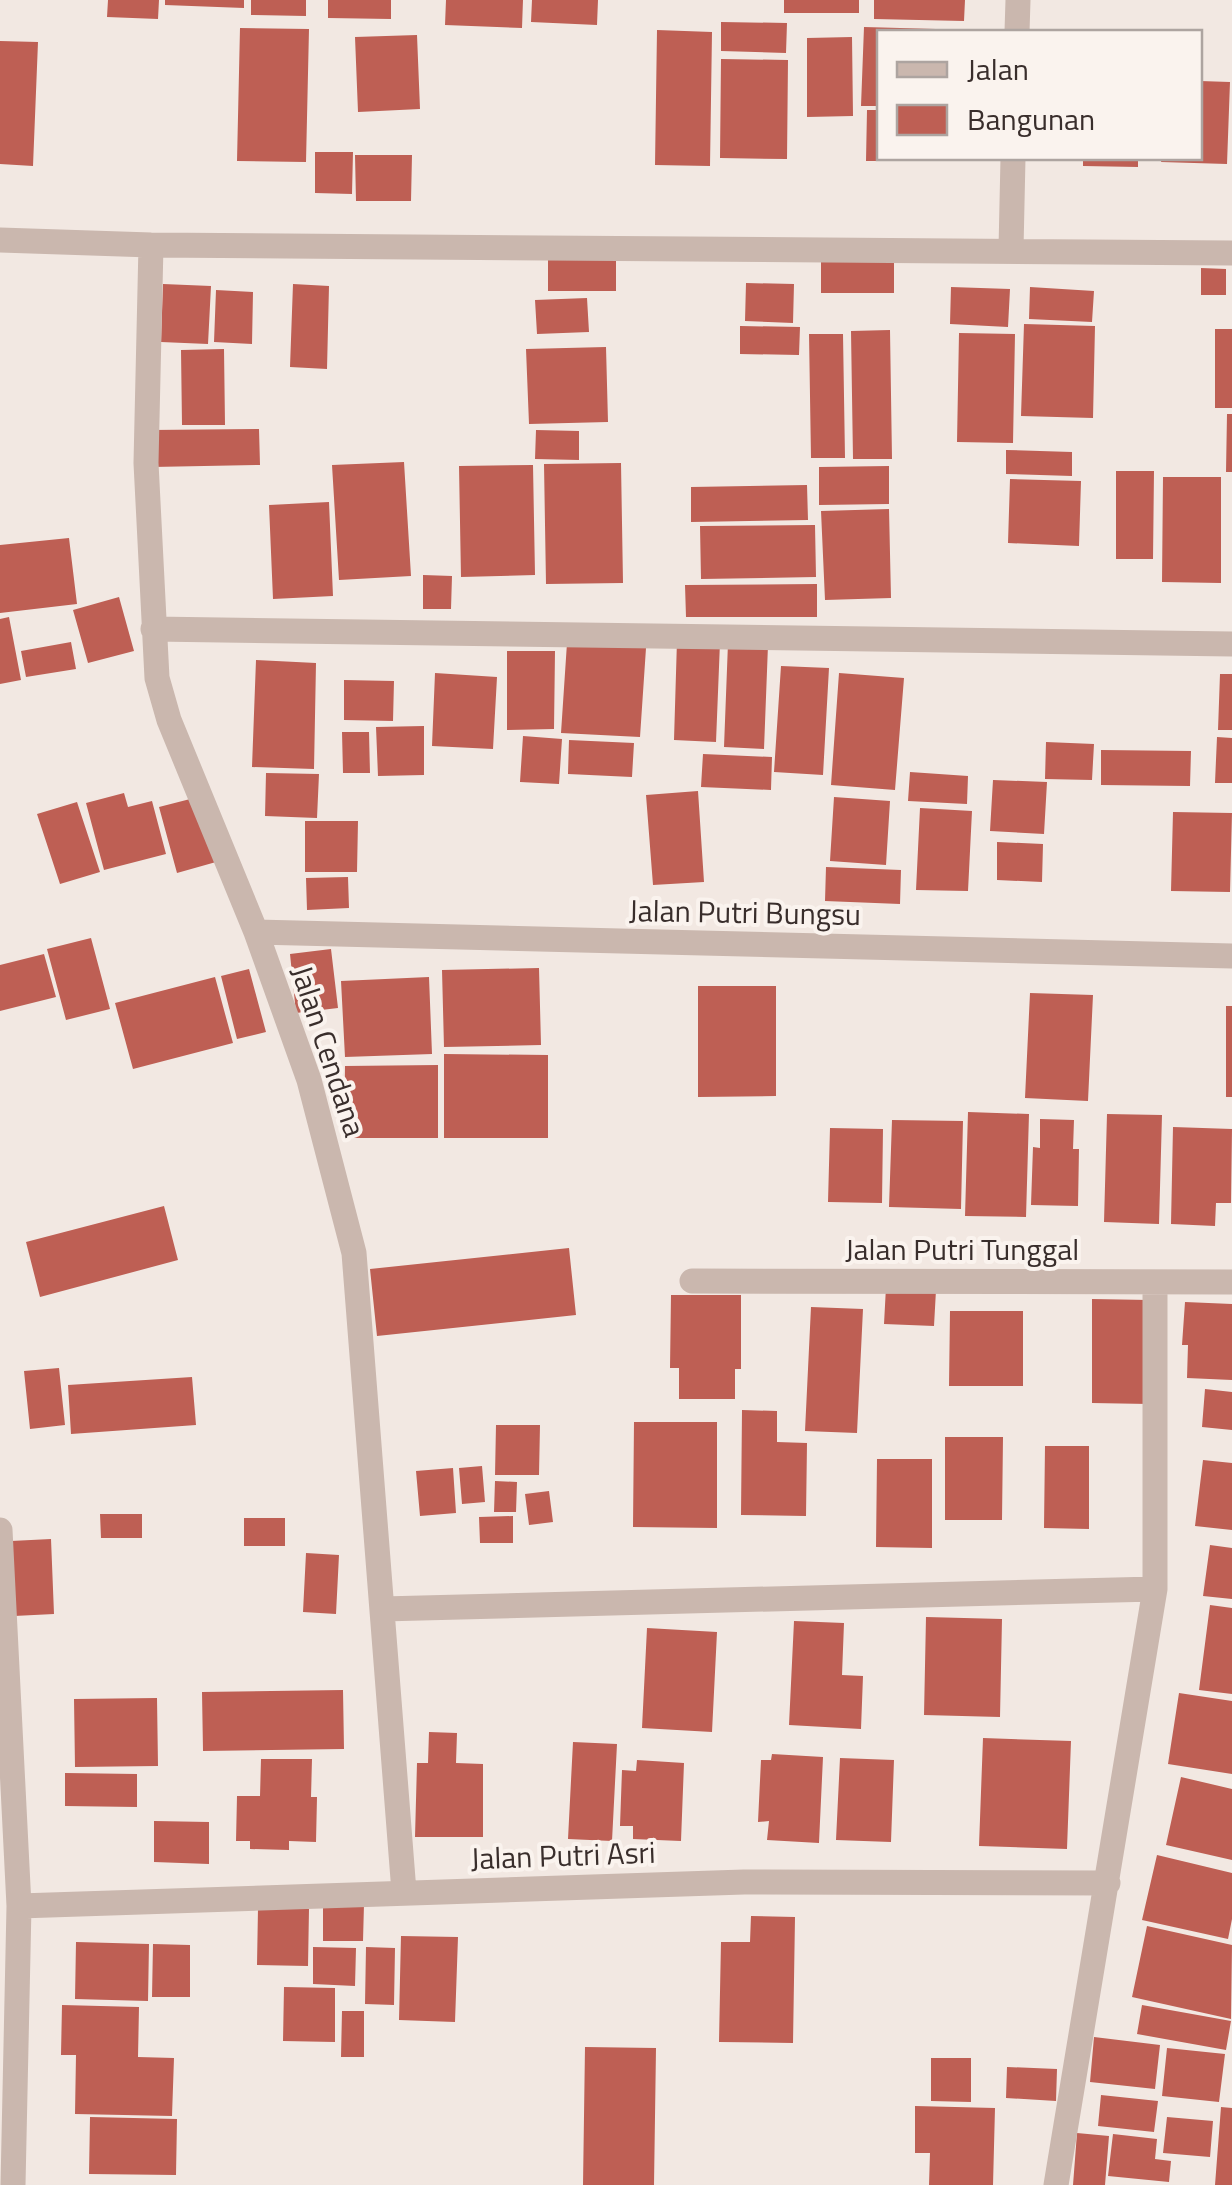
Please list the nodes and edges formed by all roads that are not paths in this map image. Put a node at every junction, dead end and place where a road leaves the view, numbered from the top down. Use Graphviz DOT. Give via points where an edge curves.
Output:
graph roads {
  1 [pos="1018,0"];
  2 [pos="1017,30"];
  3 [pos="1013,160"];
  4 [pos="0,240"];
  5 [pos="151,245"];
  6 [pos="1011,249"];
  7 [pos="1232,252"];
  8 [pos="153,629"];
  9 [pos="1232,644"];
  10 [pos="256,932"];
  11 [pos="1232,956"];
  12 [pos="692,1282"];
  13 [pos="1155,1282"];
  14 [pos="1232,1282"];
  15 [pos="0,1530"];
  16 [pos="1154,1589"];
  17 [pos="382,1609"];
  18 [pos="1108,1883"];
  19 [pos="404,1892"];
  20 [pos="19,1906"];
  21 [pos="8,1949"];
  22 [pos="13,2185"];
  23 [pos="1056,2185"];
  1 -- 2 [label="street"];
  3 -- 6 [label="street"];
  4 -- 5 [label="street"];
  5 -- 6 [label="street"];
  5 -- 8 [label="street, Jalan Cendana" via="146,463"];
  6 -- 7 [label="street"];
  8 -- 9 [label="street"];
  8 -- 10 [label="street, Jalan Cendana" via="156,678 170,720"];
  10 -- 11 [label="street, Jalan Putri Bungsu"];
  10 -- 17 [label="street, Jalan Cendana" via="310,1080 354,1254"];
  12 -- 13 [label="street, Jalan Putri Tunggal"];
  13 -- 14 [label="street, Jalan Putri Tunggal"];
  13 -- 16 [label="street"];
  15 -- 20 [label="street"];
  16 -- 17 [label="street"];
  16 -- 18 [label="street"];
  17 -- 19 [label="street, Jalan Cendana"];
  18 -- 19 [label="street, Jalan Putri Asri" via="744,1882"];
  18 -- 23 [label="street"];
  19 -- 20 [label="street, Jalan Putri Asri"];
  20 -- 21 [label="street"];
  21 -- 22 [label="street"];
}
